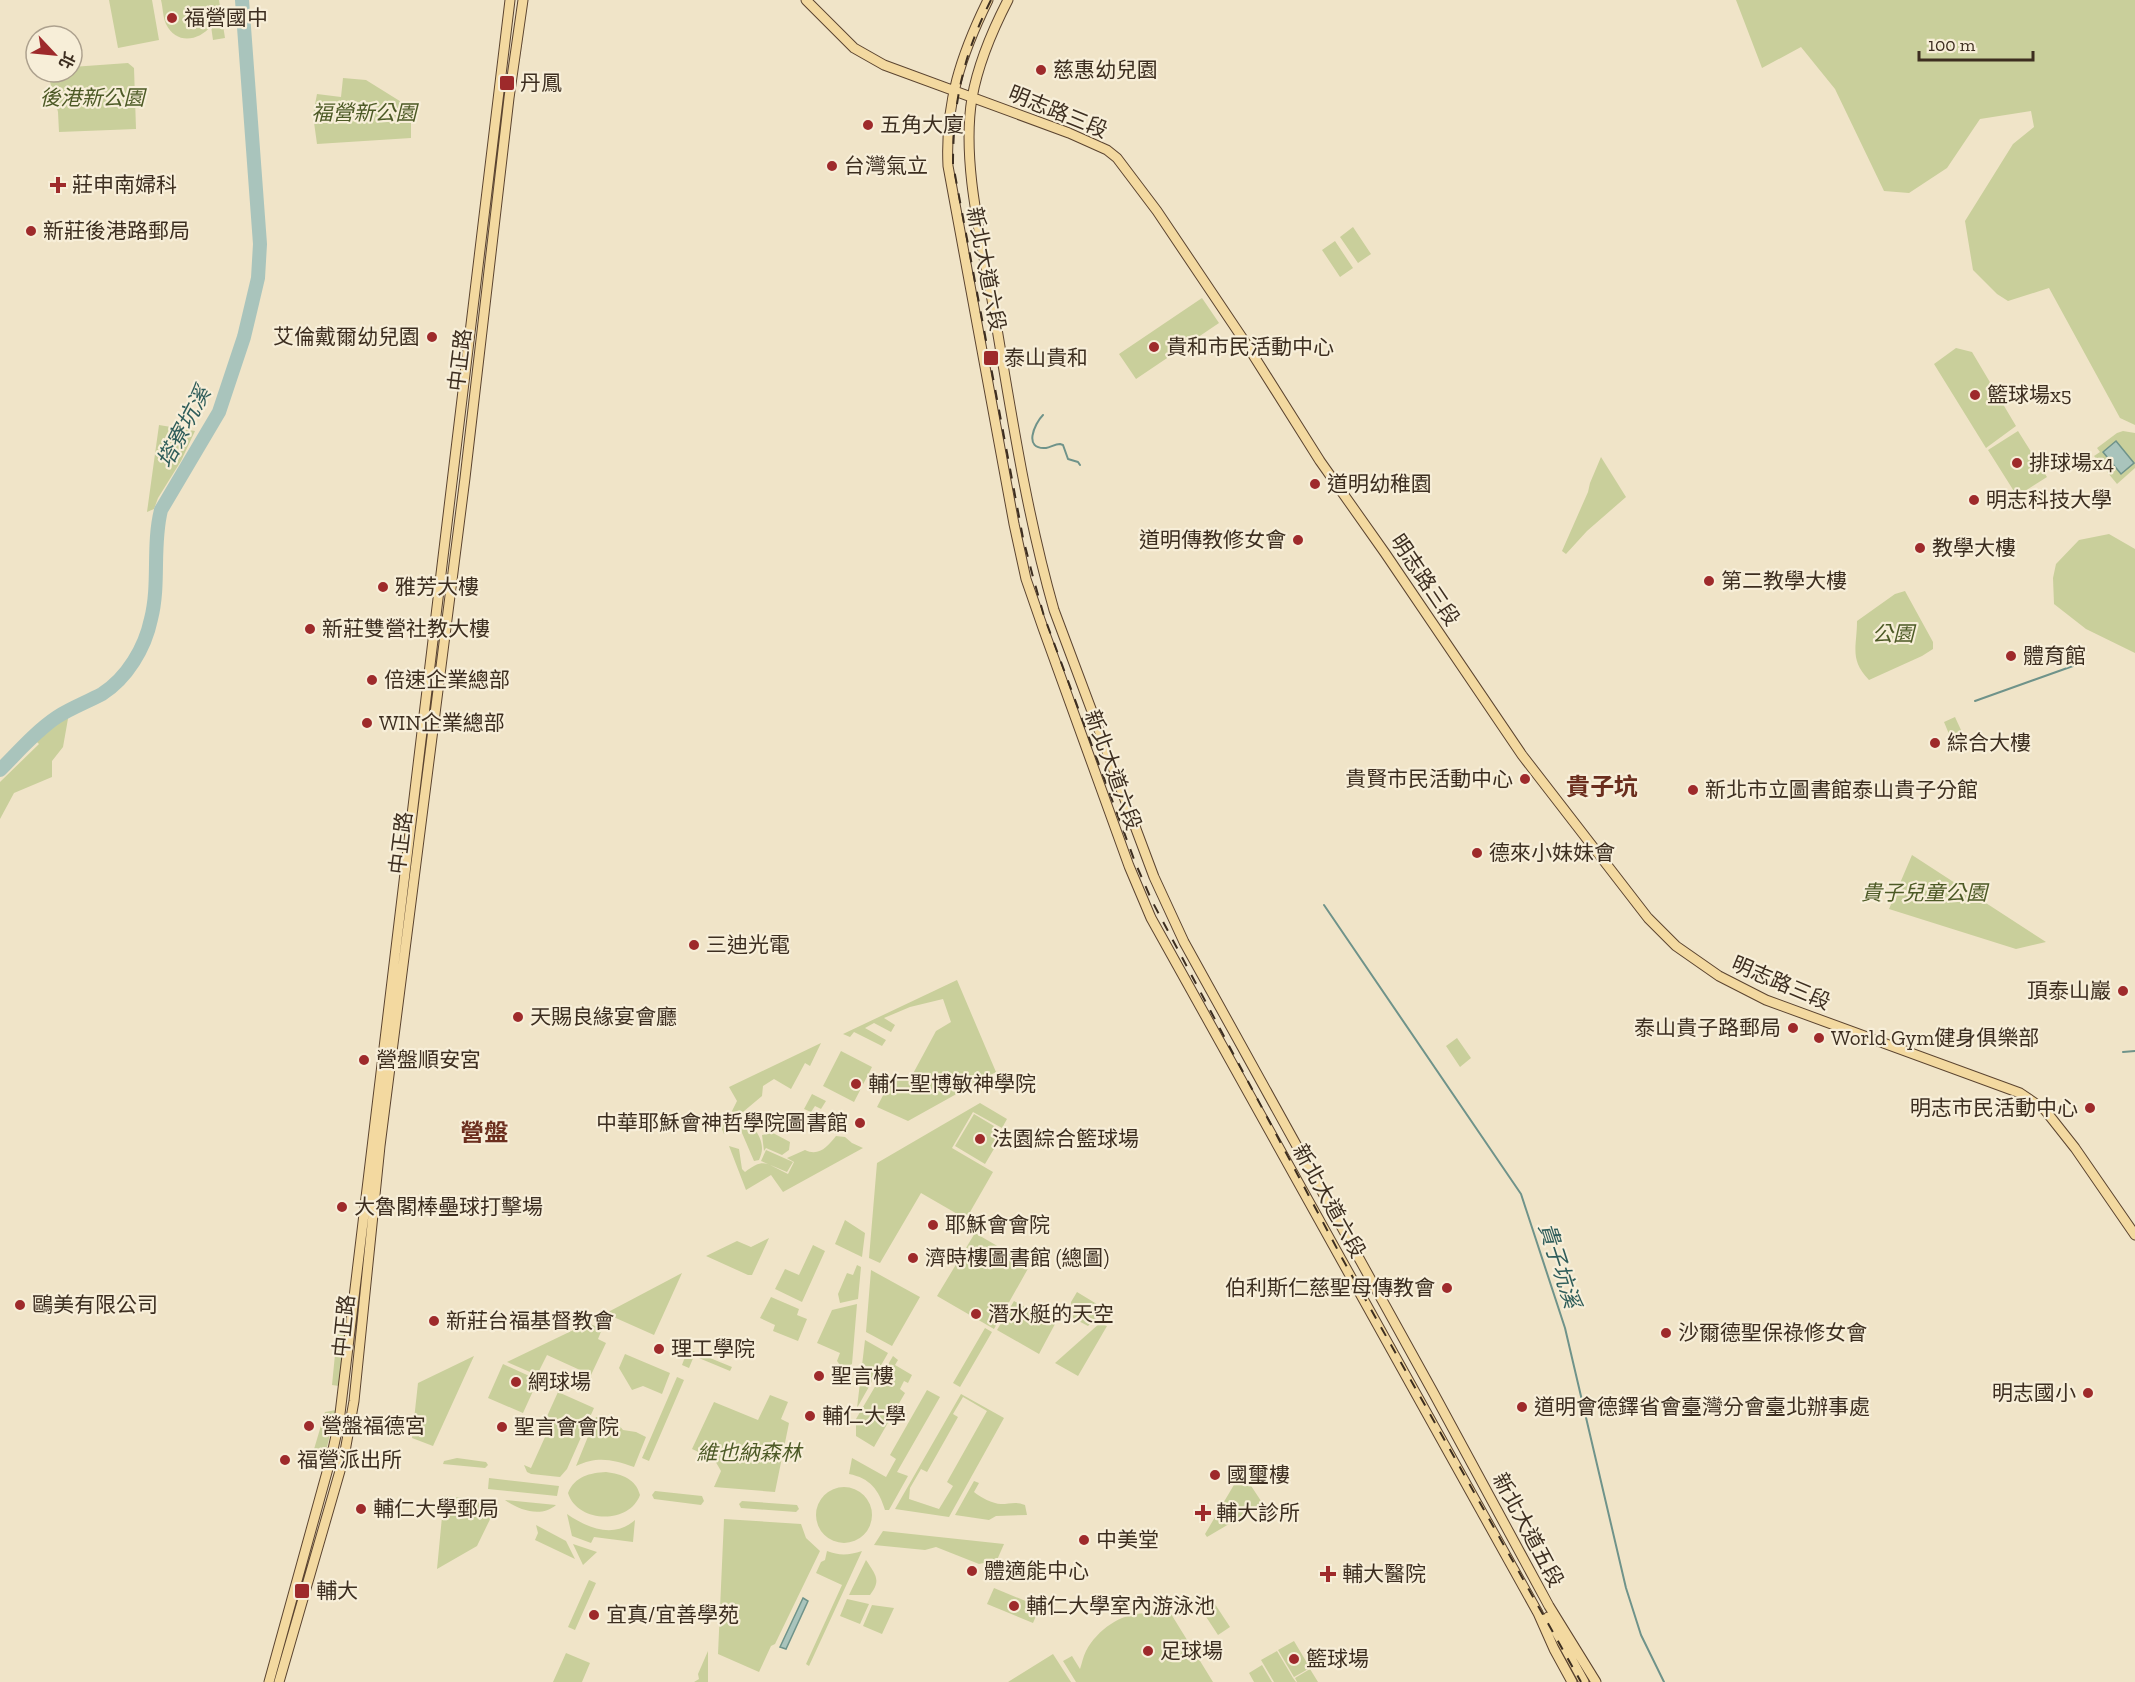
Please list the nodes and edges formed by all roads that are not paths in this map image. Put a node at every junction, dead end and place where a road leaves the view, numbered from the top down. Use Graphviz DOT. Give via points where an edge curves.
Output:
graph roads {
  1 [pos="510,0"];
  2 [pos="522,0"];
  3 [pos="807,0"];
  4 [pos="988,0"];
  5 [pos="1008,0"];
  6 [pos="953,91"];
  7 [pos="972,98"];
  8 [pos="2135,1235"];
  9 [pos="1433,1392"];
  10 [pos="1418,1402"];
  11 [pos="328,1467"];
  12 [pos="340,1470"];
  13 [pos="1549,1606"];
  14 [pos="1538,1613"];
  15 [pos="1548,1617"];
  16 [pos="1546,1631"];
  17 [pos="268,1682"];
  18 [pos="279,1682"];
  19 [pos="1572,1682"];
  20 [pos="1584,1682"];
  21 [pos="1596,1682"];
  1 -- 11 [label="main road, 中正路" via="342,1400"];
  2 -- 12 [label="main road, 中正路" via="380,1146 354,1401"];
  3 -- 6 [label="main road, 明志路三段" via="861,53"];
  4 -- 6 [label="main road, 新北大道六段" via="969,38"];
  5 -- 7 [label="main road, 新北大道六段" via="992,32"];
  6 -- 7 [label="main road, 明志路三段"];
  6 -- 10 [label="main road, 新北大道六段" via="948,165 1014,524 1026,579 1043,628 1147,910"];
  7 -- 8 [label="main road, 明志路三段" via="1107,150 1128,172 1521,755 1661,933 1705,967 1751,993 2020,1093 2045,1110"];
  7 -- 9 [label="main road, 新北大道六段" via="973,186 1016,434 1053,610 1175,924"];
  9 -- 13 [label="main road, 新北大道五段"];
  10 -- 14 [label="main road, 新北大道五段"];
  11 -- 12 [label="main road"];
  11 -- 17 [label="main road, 中正路"];
  12 -- 18 [label="main road, 中正路"];
  13 -- 15 [label="main road"];
  13 -- 21 [label="main road, 新北大道五段"];
  14 -- 15 [label="main road"];
  14 -- 16 [label="main road, 新北大道五段"];
  15 -- 16 [label="main road"];
  15 -- 20 [label="main road, 新北大道五段"];
  16 -- 19 [label="main road, 新北大道五段"];
}
